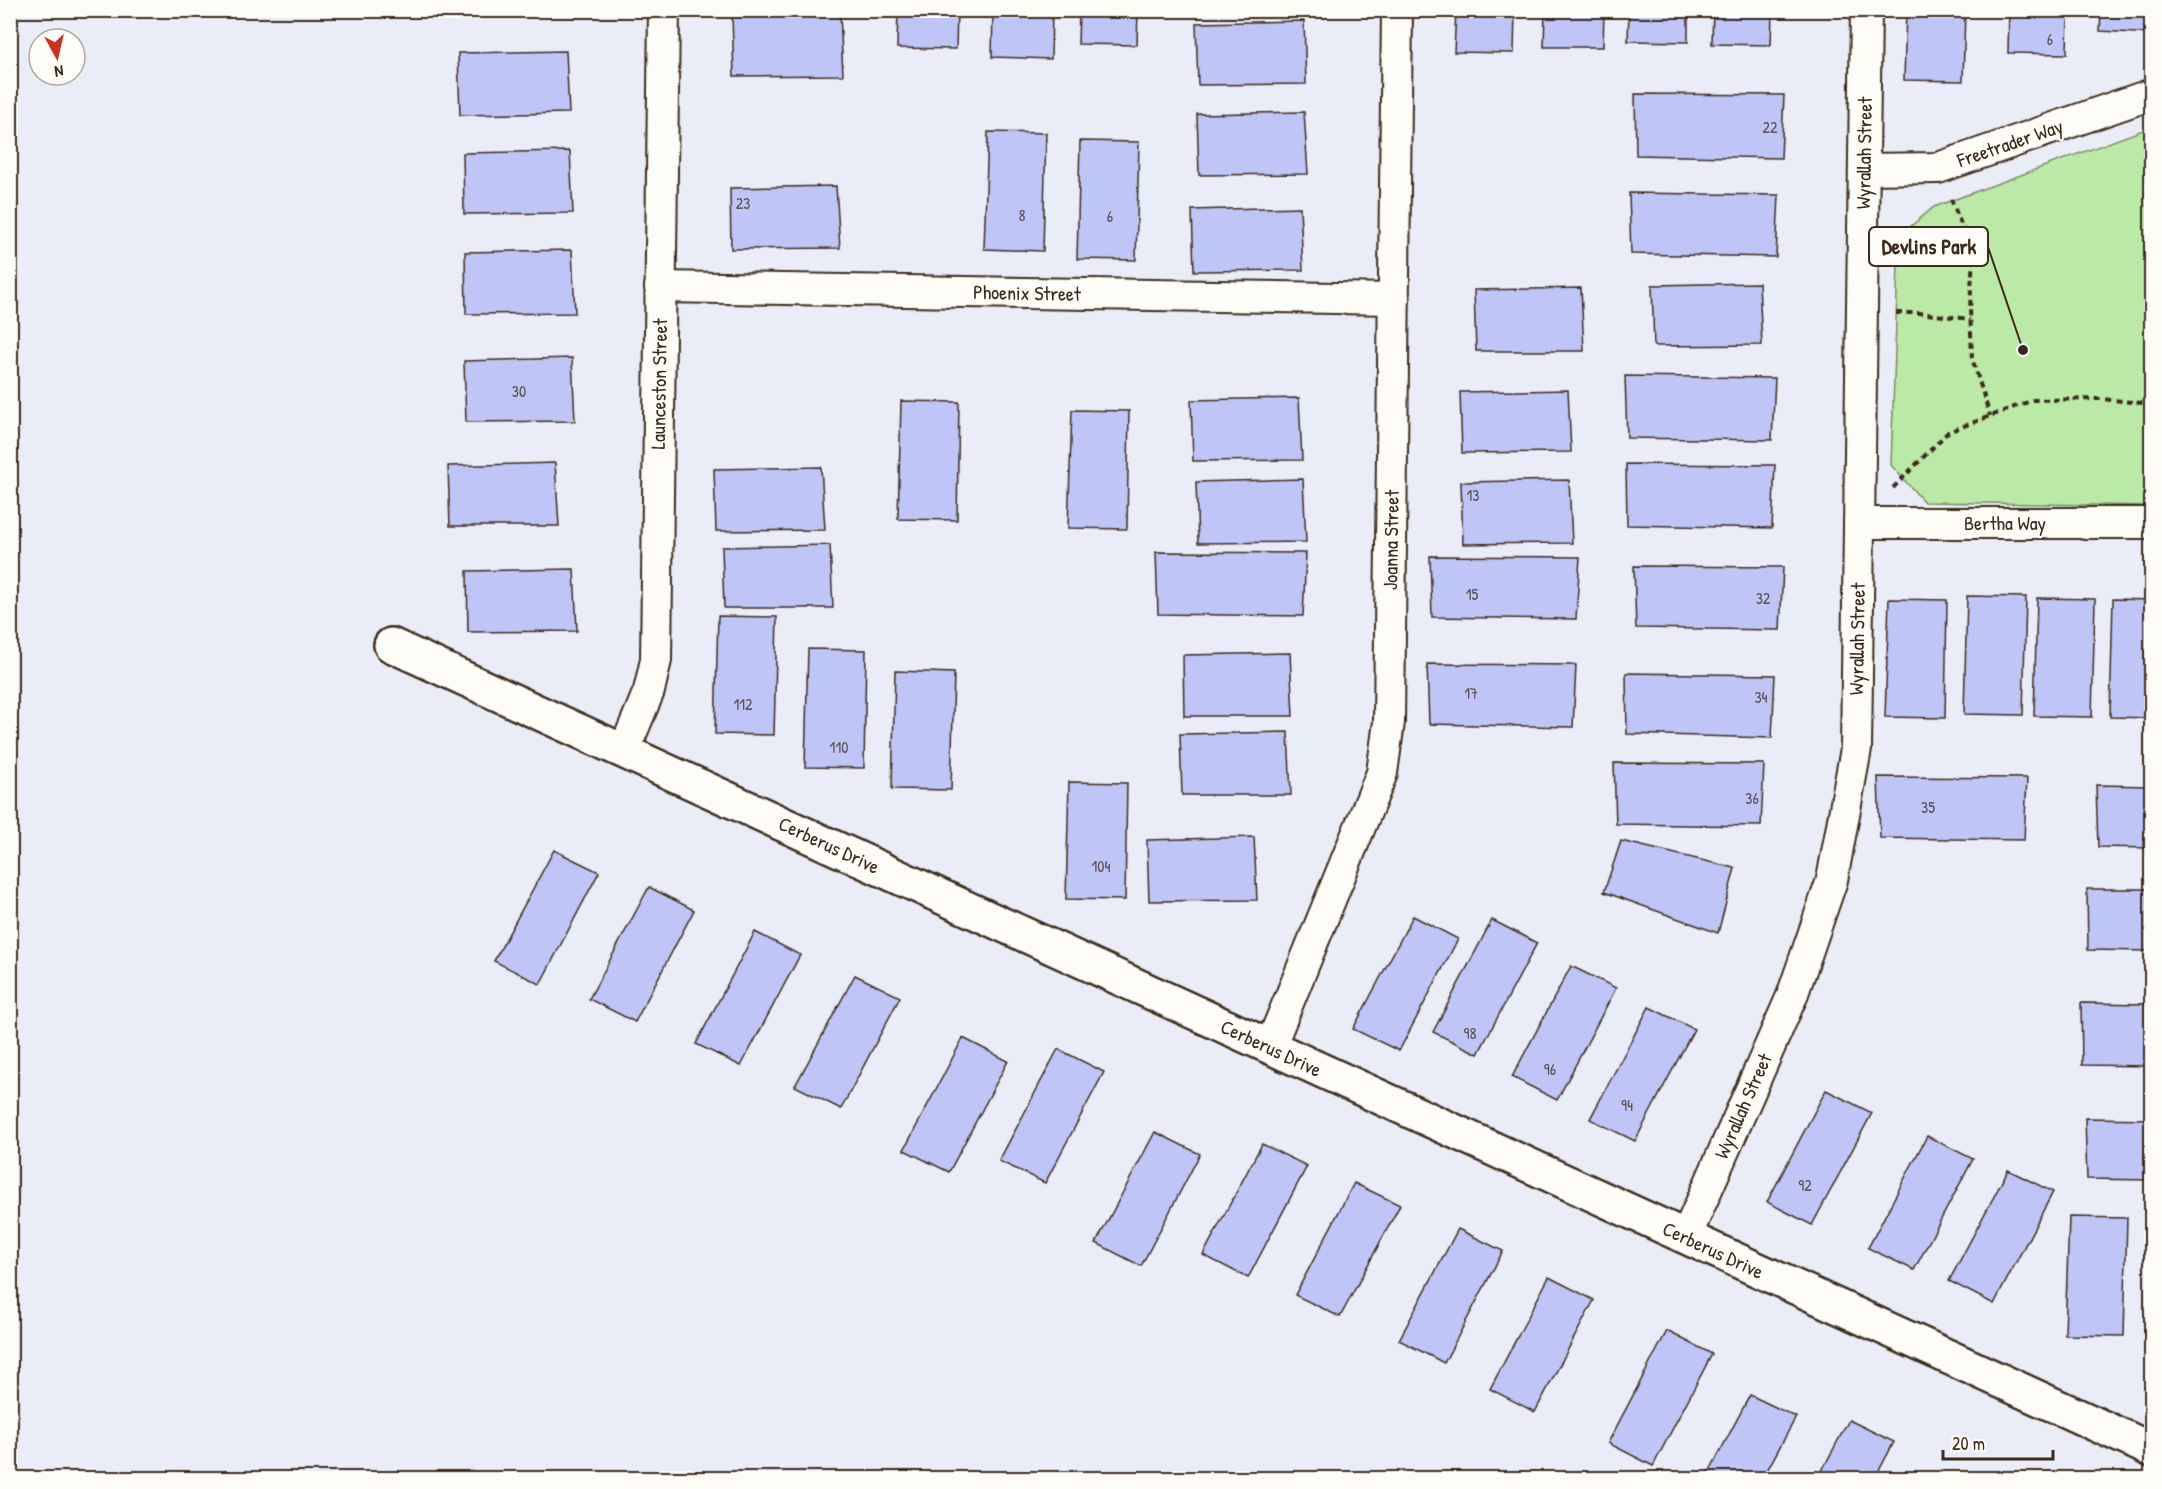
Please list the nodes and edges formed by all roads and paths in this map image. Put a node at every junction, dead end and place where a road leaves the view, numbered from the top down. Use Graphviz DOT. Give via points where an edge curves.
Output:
graph roads {
  1 [pos="664,10"];
  2 [pos="1396,10"];
  3 [pos="1866,10"];
  4 [pos="2151,94"];
  5 [pos="1938,168"];
  6 [pos="1864,169"];
  7 [pos="660,287"];
  8 [pos="1394,299"];
  9 [pos="1861,315"];
  10 [pos="1970,319"];
  11 [pos="2151,404"];
  12 [pos="1990,416"];
  13 [pos="1859,523"];
  14 [pos="2151,523"];
  15 [pos="391,645"];
  16 [pos="624,751"];
  17 [pos="1270,1047"];
  18 [pos="1686,1237"];
  19 [pos="2151,1450"];
  1 -- 7 [label="street, Launceston Street"];
  2 -- 8 [label="street, Joanna Street"];
  3 -- 6 [label="street, Wyrallah Street"];
  4 -- 5 [label="street, Freetrader Way"];
  5 -- 6 [label="street, Freetrader Way"];
  5 -- 10 [label="path" via="1973,255"];
  6 -- 9 [label="street, Wyrallah Street"];
  7 -- 8 [label="street, Phoenix Street"];
  7 -- 16 [label="street, Launceston Street" via="656,660 650,691"];
  8 -- 17 [label="street, Joanna Street" via="1389,722 1382,773"];
  9 -- 10 [label="path" via="1919,313"];
  9 -- 13 [label="street, Wyrallah Street"];
  10 -- 12 [label="path" via="1972,358"];
  11 -- 12 [label="path" via="2102,399 2033,400"];
  12 -- 13 [label="path" via="1948,432"];
  13 -- 14 [label="street, Bertha Way"];
  13 -- 18 [label="street, Wyrallah Street" via="1856,749 1832,880 1792,996"];
  15 -- 16 [label="street, Cerberus Drive"];
  16 -- 17 [label="street, Cerberus Drive"];
  17 -- 18 [label="street, Cerberus Drive"];
  18 -- 19 [label="street, Cerberus Drive"];
}
